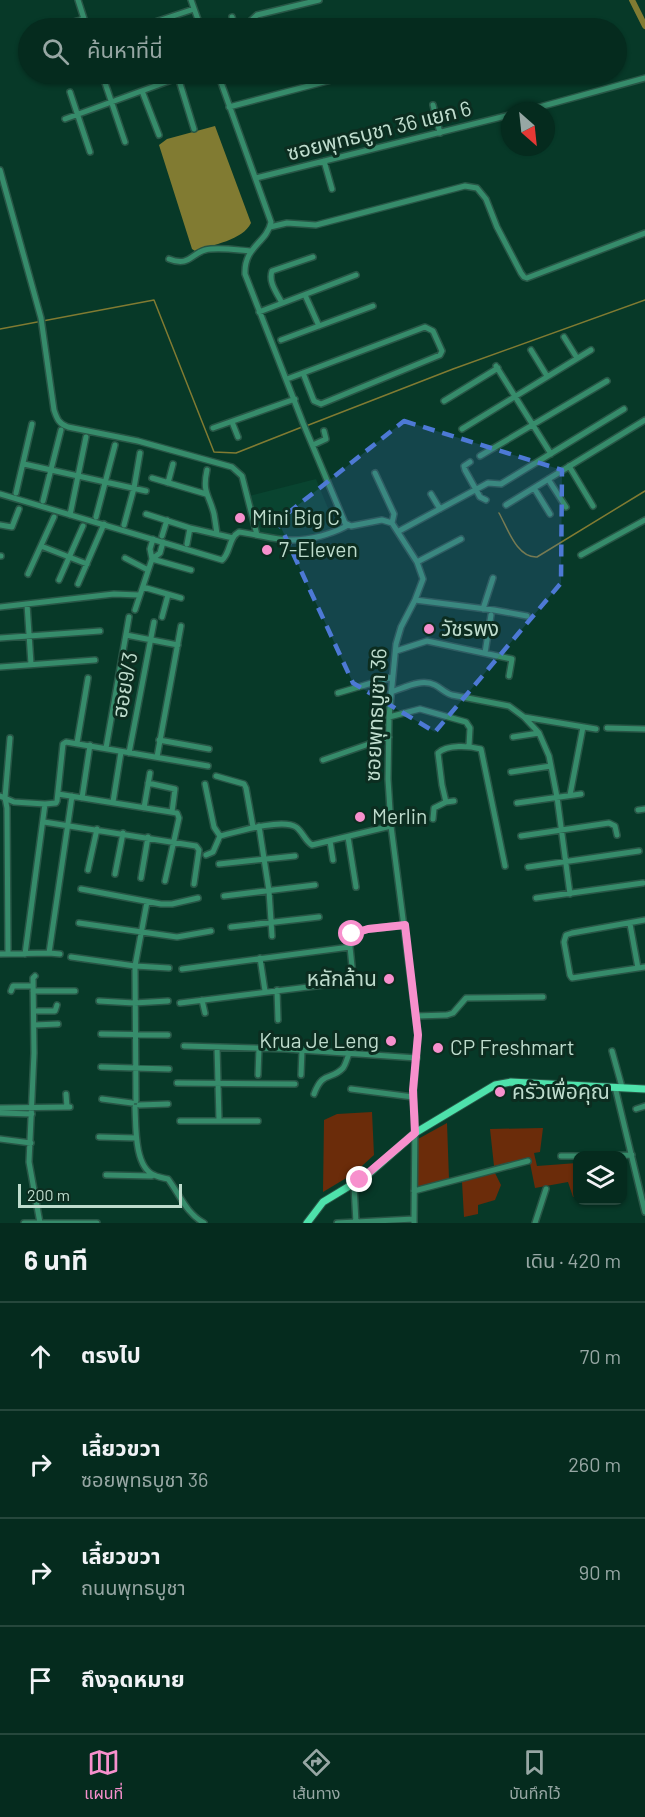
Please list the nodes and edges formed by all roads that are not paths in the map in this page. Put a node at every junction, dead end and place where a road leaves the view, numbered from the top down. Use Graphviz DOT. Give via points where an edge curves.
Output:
graph roads {
  1 [pos="78,0"];
  2 [pos="191,0"];
  3 [pos="319,0"];
  4 [pos="194,9"];
  5 [pos="84,18"];
  6 [pos="167,18"];
  7 [pos="197,18"];
  8 [pos="254,18"];
  9 [pos="645,78"];
  10 [pos="627,83"];
  11 [pos="106,84"];
  12 [pos="160,84"];
  13 [pos="180,84"];
  14 [pos="222,84"];
  15 [pos="316,84"];
  16 [pos="623,84"];
  17 [pos="142,91"];
  18 [pos="70,92"];
  19 [pos="112,102"];
  20 [pos="555,103"];
  21 [pos="433,105"];
  22 [pos="230,107"];
  23 [pos="78,115"];
  24 [pos="501,117"];
  25 [pos="65,119"];
  26 [pos="194,129"];
  27 [pos="440,133"];
  28 [pos="159,135"];
  29 [pos="125,142"];
  30 [pos="90,152"];
  31 [pos="324,162"];
  32 [pos="0,170"];
  33 [pos="256,178"];
  34 [pos="332,189"];
  35 [pos="270,227"];
  36 [pos="645,233"];
  37 [pos="250,251"];
  38 [pos="312,257"];
  39 [pos="169,259"];
  40 [pos="356,275"];
  41 [pos="305,295"];
  42 [pos="282,303"];
  43 [pos="374,306"];
  44 [pos="259,312"];
  45 [pos="319,326"];
  46 [pos="564,337"];
  47 [pos="281,340"];
  48 [pos="531,350"];
  49 [pos="591,350"];
  50 [pos="578,358"];
  51 [pos="303,373"];
  52 [pos="548,376"];
  53 [pos="287,379"];
  54 [pos="607,381"];
  55 [pos="516,396"];
  56 [pos="295,399"];
  57 [pos="444,401"];
  58 [pos="624,410"];
  59 [pos="645,420"];
  60 [pos="232,422"];
  61 [pos="32,424"];
  62 [pos="534,424"];
  63 [pos="213,428"];
  64 [pos="462,429"];
  65 [pos="61,430"];
  66 [pos="324,430"];
  67 [pos="86,437"];
  68 [pos="238,437"];
  69 [pos="115,445"];
  70 [pos="313,445"];
  71 [pos="140,453"];
  72 [pos="551,454"];
  73 [pos="480,456"];
  74 [pos="470,462"];
  75 [pos="24,464"];
  76 [pos="173,464"];
  77 [pos="569,466"];
  78 [pos="51,470"];
  79 [pos="207,470"];
  80 [pos="375,473"];
  81 [pos="79,476"];
  82 [pos="152,478"];
  83 [pos="548,479"];
  84 [pos="106,482"];
  85 [pos="168,483"];
  86 [pos="134,488"];
  87 [pos="534,488"];
  88 [pos="475,489"];
  89 [pos="146,491"];
  90 [pos="16,494"];
  91 [pos="206,494"];
  92 [pos="431,494"];
  93 [pos="0,495"];
  94 [pos="486,500"];
  95 [pos="43,501"];
  96 [pos="506,505"];
  97 [pos="593,506"];
  98 [pos="566,507"];
  99 [pos="440,508"];
  100 [pos="19,509"];
  101 [pos="146,514"];
  102 [pos="550,514"];
  103 [pos="70,515"];
  104 [pos="54,518"];
  105 [pos="96,518"];
  106 [pos="167,520"];
  107 [pos="645,520"];
  108 [pos="392,523"];
  109 [pos="104,524"];
  110 [pos="0,525"];
  111 [pos="124,525"];
  112 [pos="348,525"];
  113 [pos="83,526"];
  114 [pos="190,528"];
  115 [pos="399,531"];
  116 [pos="217,534"];
  117 [pos="257,535"];
  118 [pos="232,538"];
  119 [pos="153,539"];
  120 [pos="162,539"];
  121 [pos="461,539"];
  122 [pos="187,544"];
  123 [pos="41,546"];
  124 [pos="581,555"];
  125 [pos="69,557"];
  126 [pos="125,558"];
  127 [pos="152,559"];
  128 [pos="417,562"];
  129 [pos="87,564"];
  130 [pos="148,570"];
  131 [pos="191,570"];
  132 [pos="28,574"];
  133 [pos="493,578"];
  134 [pos="59,580"];
  135 [pos="78,584"];
  136 [pos="143,587"];
  137 [pos="168,594"];
  138 [pos="140,595"];
  139 [pos="181,598"];
  140 [pos="415,600"];
  141 [pos="27,604"];
  142 [pos="0,607"];
  143 [pos="483,609"];
  144 [pos="135,610"];
  145 [pos="491,615"];
  146 [pos="526,616"];
  147 [pos="129,617"];
  148 [pos="162,617"];
  149 [pos="154,622"];
  150 [pos="181,626"];
  151 [pos="100,631"];
  152 [pos="126,635"];
  153 [pos="30,636"];
  154 [pos="0,638"];
  155 [pos="151,639"];
  156 [pos="178,645"];
  157 [pos="396,651"];
  158 [pos="485,653"];
  159 [pos="96,660"];
  160 [pos="32,664"];
  161 [pos="0,667"];
  162 [pos="509,676"];
  163 [pos="392,677"];
  164 [pos="88,678"];
  165 [pos="391,692"];
  166 [pos="338,693"];
  167 [pos="389,717"];
  168 [pos="524,717"];
  169 [pos="583,727"];
  170 [pos="607,728"];
  171 [pos="596,729"];
  172 [pos="645,729"];
  173 [pos="539,733"];
  174 [pos="389,737"];
  175 [pos="513,737"];
  176 [pos="10,738"];
  177 [pos="159,740"];
  178 [pos="77,743"];
  179 [pos="90,745"];
  180 [pos="469,747"];
  181 [pos="106,748"];
  182 [pos="209,749"];
  183 [pos="122,752"];
  184 [pos="129,753"];
  185 [pos="157,757"];
  186 [pos="323,760"];
  187 [pos="208,766"];
  188 [pos="551,766"];
  189 [pos="511,772"];
  190 [pos="150,773"];
  191 [pos="216,776"];
  192 [pos="148,783"];
  193 [pos="205,784"];
  194 [pos="58,794"];
  195 [pos="581,794"];
  196 [pos="570,795"];
  197 [pos="72,796"];
  198 [pos="3,797"];
  199 [pos="557,797"];
  200 [pos="82,798"];
  201 [pos="454,801"];
  202 [pos="113,802"];
  203 [pos="446,802"];
  204 [pos="517,803"];
  205 [pos="45,804"];
  206 [pos="144,808"];
  207 [pos="645,809"];
  208 [pos="638,810"];
  209 [pos="172,812"];
  210 [pos="433,819"];
  211 [pos="44,822"];
  212 [pos="68,825"];
  213 [pos="391,826"];
  214 [pos="256,827"];
  215 [pos="97,829"];
  216 [pos="562,829"];
  217 [pos="123,833"];
  218 [pos="617,835"];
  219 [pos="220,836"];
  220 [pos="520,836"];
  221 [pos="148,837"];
  222 [pos="348,837"];
  223 [pos="330,841"];
  224 [pos="174,842"];
  225 [pos="639,851"];
  226 [pos="206,855"];
  227 [pos="295,856"];
  228 [pos="264,860"];
  229 [pos="333,860"];
  230 [pos="566,861"];
  231 [pos="219,864"];
  232 [pos="505,866"];
  233 [pos="528,867"];
  234 [pos="88,870"];
  235 [pos="115,874"];
  236 [pos="141,878"];
  237 [pos="165,881"];
  238 [pos="643,883"];
  239 [pos="194,884"];
  240 [pos="315,885"];
  241 [pos="356,887"];
  242 [pos="81,889"];
  243 [pos="269,891"];
  244 [pos="570,894"];
  245 [pos="224,896"];
  246 [pos="198,898"];
  247 [pos="536,898"];
  248 [pos="147,902"];
  249 [pos="319,917"];
  250 [pos="645,920"];
  251 [pos="271,922"];
  252 [pos="79,923"];
  253 [pos="630,924"];
  254 [pos="405,925"];
  255 [pos="231,927"];
  256 [pos="211,931"];
  257 [pos="140,933"];
  258 [pos="272,936"];
  259 [pos="350,945"];
  260 [pos="49,953"];
  261 [pos="0,954"];
  262 [pos="8,954"];
  263 [pos="25,954"];
  264 [pos="60,954"];
  265 [pos="71,957"];
  266 [pos="260,958"];
  267 [pos="135,966"];
  268 [pos="645,967"];
  269 [pos="170,968"];
  270 [pos="638,968"];
  271 [pos="182,969"];
  272 [pos="35,976"];
  273 [pos="33,989"];
  274 [pos="277,990"];
  275 [pos="11,991"];
  276 [pos="75,991"];
  277 [pos="265,991"];
  278 [pos="543,997"];
  279 [pos="202,1000"];
  280 [pos="99,1001"];
  281 [pos="168,1001"];
  282 [pos="134,1003"];
  283 [pos="180,1004"];
  284 [pos="57,1005"];
  285 [pos="34,1011"];
  286 [pos="205,1013"];
  287 [pos="416,1016"];
  288 [pos="278,1020"];
  289 [pos="58,1024"];
  290 [pos="34,1025"];
  291 [pos="101,1034"];
  292 [pos="134,1035"];
  293 [pos="168,1035"];
  294 [pos="184,1046"];
  295 [pos="218,1047"];
  296 [pos="259,1048"];
  297 [pos="302,1050"];
  298 [pos="612,1051"];
  299 [pos="349,1054"];
  300 [pos="417,1058"];
  301 [pos="101,1067"];
  302 [pos="135,1069"];
  303 [pos="169,1069"];
  304 [pos="258,1075"];
  305 [pos="301,1075"];
  306 [pos="177,1083"];
  307 [pos="218,1084"];
  308 [pos="295,1084"];
  309 [pos="618,1087"];
  310 [pos="351,1089"];
  311 [pos="645,1089"];
  312 [pos="66,1094"];
  313 [pos="314,1094"];
  314 [pos="413,1097"];
  315 [pos="102,1100"];
  316 [pos="135,1104"];
  317 [pos="168,1104"];
  318 [pos="645,1106"];
  319 [pos="0,1108"];
  320 [pos="636,1109"];
  321 [pos="32,1111"];
  322 [pos="0,1113"];
  323 [pos="219,1120"];
  324 [pos="180,1121"];
  325 [pos="258,1121"];
  326 [pos="415,1133"];
  327 [pos="99,1137"];
  328 [pos="136,1138"];
  329 [pos="0,1139"];
  330 [pos="31,1143"];
  331 [pos="627,1155"];
  332 [pos="632,1155"];
  333 [pos="561,1156"];
  334 [pos="573,1156"];
  335 [pos="528,1161"];
  336 [pos="106,1175"];
  337 [pos="154,1176"];
  338 [pos="354,1185"];
  339 [pos="546,1189"];
  340 [pos="414,1191"];
  341 [pos="645,1212"];
  342 [pos="414,1221"];
  343 [pos="356,1222"];
  344 [pos="24,1223"];
  345 [pos="40,1223"];
  346 [pos="97,1223"];
  347 [pos="204,1223"];
  348 [pos="307,1223"];
  349 [pos="337,1223"];
  350 [pos="535,1223"];
  1 -- 5 [label="street"];
  2 -- 4 [label="street"];
  3 -- 8 [label="street"];
  4 -- 6 [label="street"];
  4 -- 7 [label="street"];
  9 -- 10 [label="street"];
  11 -- 19 [label="street"];
  12 -- 17 [label="street"];
  13 -- 26 [label="street"];
  14 -- 22 [label="street"];
  15 -- 22 [label="street"];
  16 -- 20 [label="street"];
  17 -- 19 [label="street"];
  17 -- 28 [label="street"];
  18 -- 23 [label="street"];
  19 -- 23 [label="street"];
  19 -- 29 [label="street"];
  21 -- 27 [label="street"];
  22 -- 33 [label="street"];
  23 -- 25 [label="street"];
  23 -- 30 [label="street"];
  24 -- 27 [label="street, ซอยพุทธบูชา 36 แยก 6"];
  27 -- 31 [label="street, ซอยพุทธบูชา 36 แยก 6"];
  31 -- 33 [label="street, ซอยพุทธบูชา 36 แยก 6"];
  31 -- 34 [label="street"];
  32 -- 117 [label="street" via="41,318 54,410 62,425 232,467 242,476"];
  33 -- 35 [label="street"];
  35 -- 36 [label="street" via="287,223 311,226 471,186 486,199 521,273 528,278"];
  35 -- 37 [label="street"];
  37 -- 39 [label="street" via="204,250 190,260"];
  37 -- 44 [label="street" via="245,274"];
  38 -- 42 [label="street" via="272,271 272,284"];
  40 -- 41 [label="street"];
  41 -- 42 [label="street"];
  41 -- 45 [label="street"];
  42 -- 44 [label="street"];
  43 -- 45 [label="street"];
  44 -- 53 [label="street"];
  45 -- 47 [label="street"];
  46 -- 50 [label="street"];
  48 -- 52 [label="street"];
  49 -- 50 [label="street"];
  50 -- 52 [label="street"];
  51 -- 51 [label="street" via="425,327 433,331 442,351 436,357 321,404 314,401"];
  51 -- 53 [label="street"];
  52 -- 55 [label="street"];
  53 -- 56 [label="street"];
  54 -- 62 [label="street"];
  55 -- 57 [label="street" via="497,367"];
  55 -- 62 [label="street"];
  55 -- 64 [label="street"];
  56 -- 60 [label="street"];
  56 -- 70 [label="street"];
  58 -- 72 [label="street"];
  59 -- 77 [label="street"];
  60 -- 63 [label="street"];
  60 -- 68 [label="street"];
  61 -- 75 [label="street"];
  62 -- 72 [label="street"];
  62 -- 73 [label="street"];
  65 -- 78 [label="street"];
  66 -- 70 [label="street" via="326,439"];
  67 -- 81 [label="street"];
  69 -- 84 [label="street"];
  70 -- 112 [label="street"];
  71 -- 86 [label="street"];
  72 -- 88 [label="street" via="501,484 488,483"];
  74 -- 88 [label="street" via="464,466"];
  75 -- 78 [label="street"];
  75 -- 90 [label="street"];
  76 -- 85 [label="street"];
  77 -- 83 [label="street"];
  77 -- 97 [label="street"];
  78 -- 81 [label="street"];
  78 -- 95 [label="street"];
  79 -- 91 [label="street"];
  80 -- 108 [label="street" via="394,514"];
  81 -- 84 [label="street"];
  81 -- 103 [label="street"];
  82 -- 85 [label="street"];
  83 -- 87 [label="street"];
  83 -- 98 [label="street"];
  84 -- 86 [label="street"];
  84 -- 105 [label="street"];
  85 -- 91 [label="street"];
  86 -- 89 [label="street"];
  86 -- 111 [label="street"];
  87 -- 96 [label="street"];
  87 -- 102 [label="street"];
  88 -- 94 [label="street"];
  88 -- 99 [label="street"];
  91 -- 116 [label="street"];
  92 -- 99 [label="street"];
  93 -- 103 [label="street"];
  99 -- 115 [label="street"];
  100 -- 110 [label="street" via="12,527"];
  101 -- 106 [label="street"];
  103 -- 109 [label="street"];
  104 -- 123 [label="street"];
  106 -- 114 [label="street"];
  106 -- 120 [label="street"];
  107 -- 124 [label="street"];
  108 -- 112 [label="street" via="382,520"];
  108 -- 115 [label="street, ซอยพุทธบูชา 36"];
  109 -- 119 [label="street"];
  109 -- 129 [label="street"];
  112 -- 117 [label="street" via="300,541"];
  113 -- 125 [label="street"];
  114 -- 116 [label="street"];
  114 -- 122 [label="street"];
  115 -- 128 [label="street, ซอยพุทธบูชา 36"];
  116 -- 118 [label="street"];
  117 -- 118 [label="street" via="239,532"];
  118 -- 120 [label="street" via="222,560"];
  119 -- 120 [label="street"];
  119 -- 127 [label="street"];
  120 -- 127 [label="street" via="160,553"];
  121 -- 128 [label="street"];
  123 -- 125 [label="street"];
  123 -- 132 [label="street"];
  125 -- 129 [label="street"];
  125 -- 134 [label="street"];
  126 -- 130 [label="street"];
  127 -- 130 [label="street"];
  127 -- 131 [label="street"];
  128 -- 140 [label="street, ซอยพุทธบูชา 36" via="423,579"];
  129 -- 135 [label="street"];
  130 -- 136 [label="street"];
  133 -- 143 [label="street"];
  136 -- 137 [label="street"];
  136 -- 138 [label="street"];
  137 -- 139 [label="street"];
  137 -- 148 [label="street"];
  138 -- 141 [label="street" via="114,594"];
  138 -- 144 [label="street"];
  140 -- 143 [label="street"];
  140 -- 157 [label="street, ซอยพุทธบูชา 36" via="401,627"];
  141 -- 142 [label="street"];
  141 -- 153 [label="street"];
  143 -- 146 [label="street"];
  145 -- 158 [label="street"];
  147 -- 152 [label="street"];
  149 -- 155 [label="street, ฮอย9/3"];
  150 -- 156 [label="street"];
  151 -- 153 [label="street"];
  152 -- 155 [label="street"];
  152 -- 181 [label="street"];
  153 -- 154 [label="street"];
  153 -- 160 [label="street"];
  155 -- 156 [label="street"];
  155 -- 184 [label="street, ฮอย9/3"];
  156 -- 177 [label="street"];
  157 -- 158 [label="street" via="427,641"];
  157 -- 163 [label="street, ซอยพุทธบูชา 36"];
  158 -- 162 [label="street" via="512,659"];
  159 -- 160 [label="street"];
  160 -- 161 [label="street"];
  163 -- 165 [label="street, ซอยพุทธบูชา 36"];
  163 -- 166 [label="street"];
  164 -- 178 [label="street"];
  165 -- 167 [label="street, ซอยพุทธบูชา 36"];
  165 -- 168 [label="street" via="417,683 431,683 445,693 509,706"];
  167 -- 174 [label="street, ซอยพุทธบูชา 36"];
  167 -- 180 [label="street" via="420,710 466,722 470,728"];
  168 -- 169 [label="street"];
  168 -- 173 [label="street"];
  169 -- 171 [label="street"];
  169 -- 196 [label="street"];
  170 -- 172 [label="street"];
  173 -- 175 [label="street"];
  173 -- 188 [label="street"];
  174 -- 186 [label="street"];
  174 -- 213 [label="street, ซอยพุทธบูชา 36"];
  176 -- 198 [label="street"];
  177 -- 182 [label="street"];
  177 -- 185 [label="street"];
  178 -- 179 [label="street"];
  178 -- 194 [label="street" via="63,744"];
  179 -- 181 [label="street"];
  179 -- 200 [label="street"];
  180 -- 203 [label="street" via="443,748 438,753"];
  180 -- 232 [label="street" via="483,753"];
  181 -- 183 [label="street"];
  183 -- 184 [label="street"];
  183 -- 202 [label="street"];
  184 -- 185 [label="street"];
  185 -- 187 [label="street"];
  188 -- 189 [label="street"];
  188 -- 199 [label="street"];
  190 -- 192 [label="street"];
  191 -- 214 [label="street" via="243,784"];
  192 -- 206 [label="street"];
  192 -- 209 [label="street" via="175,789"];
  193 -- 219 [label="street" via="214,827"];
  194 -- 197 [label="street"];
  194 -- 205 [label="street" via="56,803"];
  195 -- 196 [label="street"];
  196 -- 199 [label="street"];
  197 -- 200 [label="street"];
  197 -- 212 [label="street"];
  198 -- 205 [label="street" via="14,802"];
  198 -- 262 [label="street" via="7,808"];
  199 -- 204 [label="street"];
  199 -- 216 [label="street"];
  200 -- 202 [label="street"];
  201 -- 203 [label="street"];
  202 -- 206 [label="street"];
  203 -- 210 [label="street" via="434,808"];
  205 -- 211 [label="street"];
  206 -- 209 [label="street"];
  207 -- 208 [label="street"];
  209 -- 224 [label="street" via="179,818"];
  211 -- 212 [label="street"];
  211 -- 263 [label="street"];
  212 -- 215 [label="street"];
  212 -- 260 [label="street"];
  213 -- 222 [label="street"];
  213 -- 254 [label="street, ซอยพุทธบูชา 36"];
  214 -- 219 [label="street"];
  214 -- 223 [label="street" via="292,826 312,845"];
  214 -- 228 [label="street"];
  215 -- 217 [label="street"];
  215 -- 234 [label="street"];
  216 -- 218 [label="street" via="609,823 615,826"];
  216 -- 220 [label="street"];
  216 -- 230 [label="street"];
  217 -- 221 [label="street"];
  217 -- 235 [label="street"];
  219 -- 226 [label="street" via="213,852"];
  221 -- 224 [label="street"];
  221 -- 236 [label="street"];
  222 -- 223 [label="street"];
  222 -- 241 [label="street"];
  223 -- 229 [label="street"];
  224 -- 237 [label="street"];
  224 -- 239 [label="street" via="198,848"];
  225 -- 230 [label="street"];
  227 -- 228 [label="street"];
  228 -- 231 [label="street"];
  228 -- 243 [label="street"];
  230 -- 233 [label="street"];
  230 -- 244 [label="street"];
  238 -- 244 [label="street"];
  240 -- 243 [label="street"];
  242 -- 248 [label="street"];
  243 -- 245 [label="street"];
  243 -- 251 [label="street"];
  244 -- 247 [label="street"];
  246 -- 248 [label="street" via="172,904"];
  248 -- 257 [label="street"];
  249 -- 251 [label="street"];
  250 -- 253 [label="street"];
  251 -- 255 [label="street"];
  251 -- 258 [label="street"];
  252 -- 257 [label="street"];
  253 -- 270 [label="street"];
  253 -- 270 [label="street" via="566,935 570,975 572,978"];
  254 -- 259 [label="street" via="362,930 352,934"];
  254 -- 287 [label="street, ซอยพุทธบูชา 36"];
  256 -- 257 [label="street" via="177,937"];
  257 -- 267 [label="street"];
  259 -- 266 [label="street"];
  259 -- 274 [label="street" via="353,976 348,982"];
  260 -- 263 [label="street"];
  260 -- 264 [label="street"];
  261 -- 262 [label="street"];
  262 -- 263 [label="street"];
  265 -- 267 [label="street"];
  266 -- 271 [label="street"];
  266 -- 277 [label="street"];
  267 -- 269 [label="street"];
  267 -- 282 [label="street"];
  268 -- 270 [label="street"];
  272 -- 273 [label="street"];
  273 -- 275 [label="street" via="13,986"];
  273 -- 276 [label="street"];
  273 -- 285 [label="street"];
  274 -- 277 [label="street"];
  274 -- 288 [label="street"];
  277 -- 279 [label="street"];
  278 -- 287 [label="street" via="466,998 453,1013"];
  279 -- 283 [label="street"];
  279 -- 286 [label="street"];
  280 -- 282 [label="street"];
  281 -- 282 [label="street"];
  282 -- 292 [label="street"];
  284 -- 285 [label="street" via="55,1011"];
  285 -- 290 [label="street"];
  287 -- 300 [label="street, ซอยพุทธบูชา 36"];
  289 -- 290 [label="street"];
  290 -- 321 [label="street"];
  291 -- 292 [label="street"];
  292 -- 293 [label="street"];
  292 -- 302 [label="street"];
  294 -- 295 [label="street"];
  295 -- 296 [label="street"];
  295 -- 307 [label="street"];
  296 -- 297 [label="street"];
  296 -- 304 [label="street"];
  297 -- 299 [label="street"];
  297 -- 305 [label="street"];
  298 -- 309 [label="street"];
  299 -- 300 [label="street"];
  299 -- 313 [label="street" via="341,1070 321,1080"];
  300 -- 314 [label="street, ซอยพุทธบูชา 36"];
  301 -- 302 [label="street"];
  302 -- 303 [label="street"];
  302 -- 316 [label="street"];
  306 -- 307 [label="street"];
  307 -- 308 [label="street"];
  307 -- 323 [label="street"];
  309 -- 311 [label="main road"];
  309 -- 326 [label="main road" via="503,1082"];
  309 -- 332 [label="street"];
  310 -- 314 [label="street"];
  312 -- 321 [label="street" via="68,1107"];
  314 -- 326 [label="street, ซอยพุทธบูชา 36"];
  315 -- 316 [label="street"];
  316 -- 317 [label="street"];
  316 -- 328 [label="street"];
  318 -- 320 [label="street"];
  319 -- 321 [label="street"];
  321 -- 322 [label="street"];
  321 -- 330 [label="street"];
  323 -- 324 [label="street"];
  323 -- 325 [label="street"];
  326 -- 338 [label="main road"];
  326 -- 340 [label="street, ซอยพุทธบูชา 36"];
  327 -- 328 [label="street"];
  328 -- 337 [label="street" via="140,1159"];
  329 -- 330 [label="street"];
  330 -- 345 [label="street" via="30,1173"];
  331 -- 332 [label="street"];
  332 -- 341 [label="street"];
  333 -- 334 [label="street"];
  335 -- 340 [label="street"];
  336 -- 337 [label="street"];
  337 -- 347 [label="street" via="168,1179 183,1204"];
  338 -- 343 [label="street"];
  338 -- 348 [label="main road" via="323,1202"];
  339 -- 350 [label="street"];
  340 -- 342 [label="street, ซอยพุทธบูชา 36"];
  342 -- 343 [label="street"];
  343 -- 349 [label="street"];
  344 -- 345 [label="street"];
  345 -- 346 [label="street"];
}
